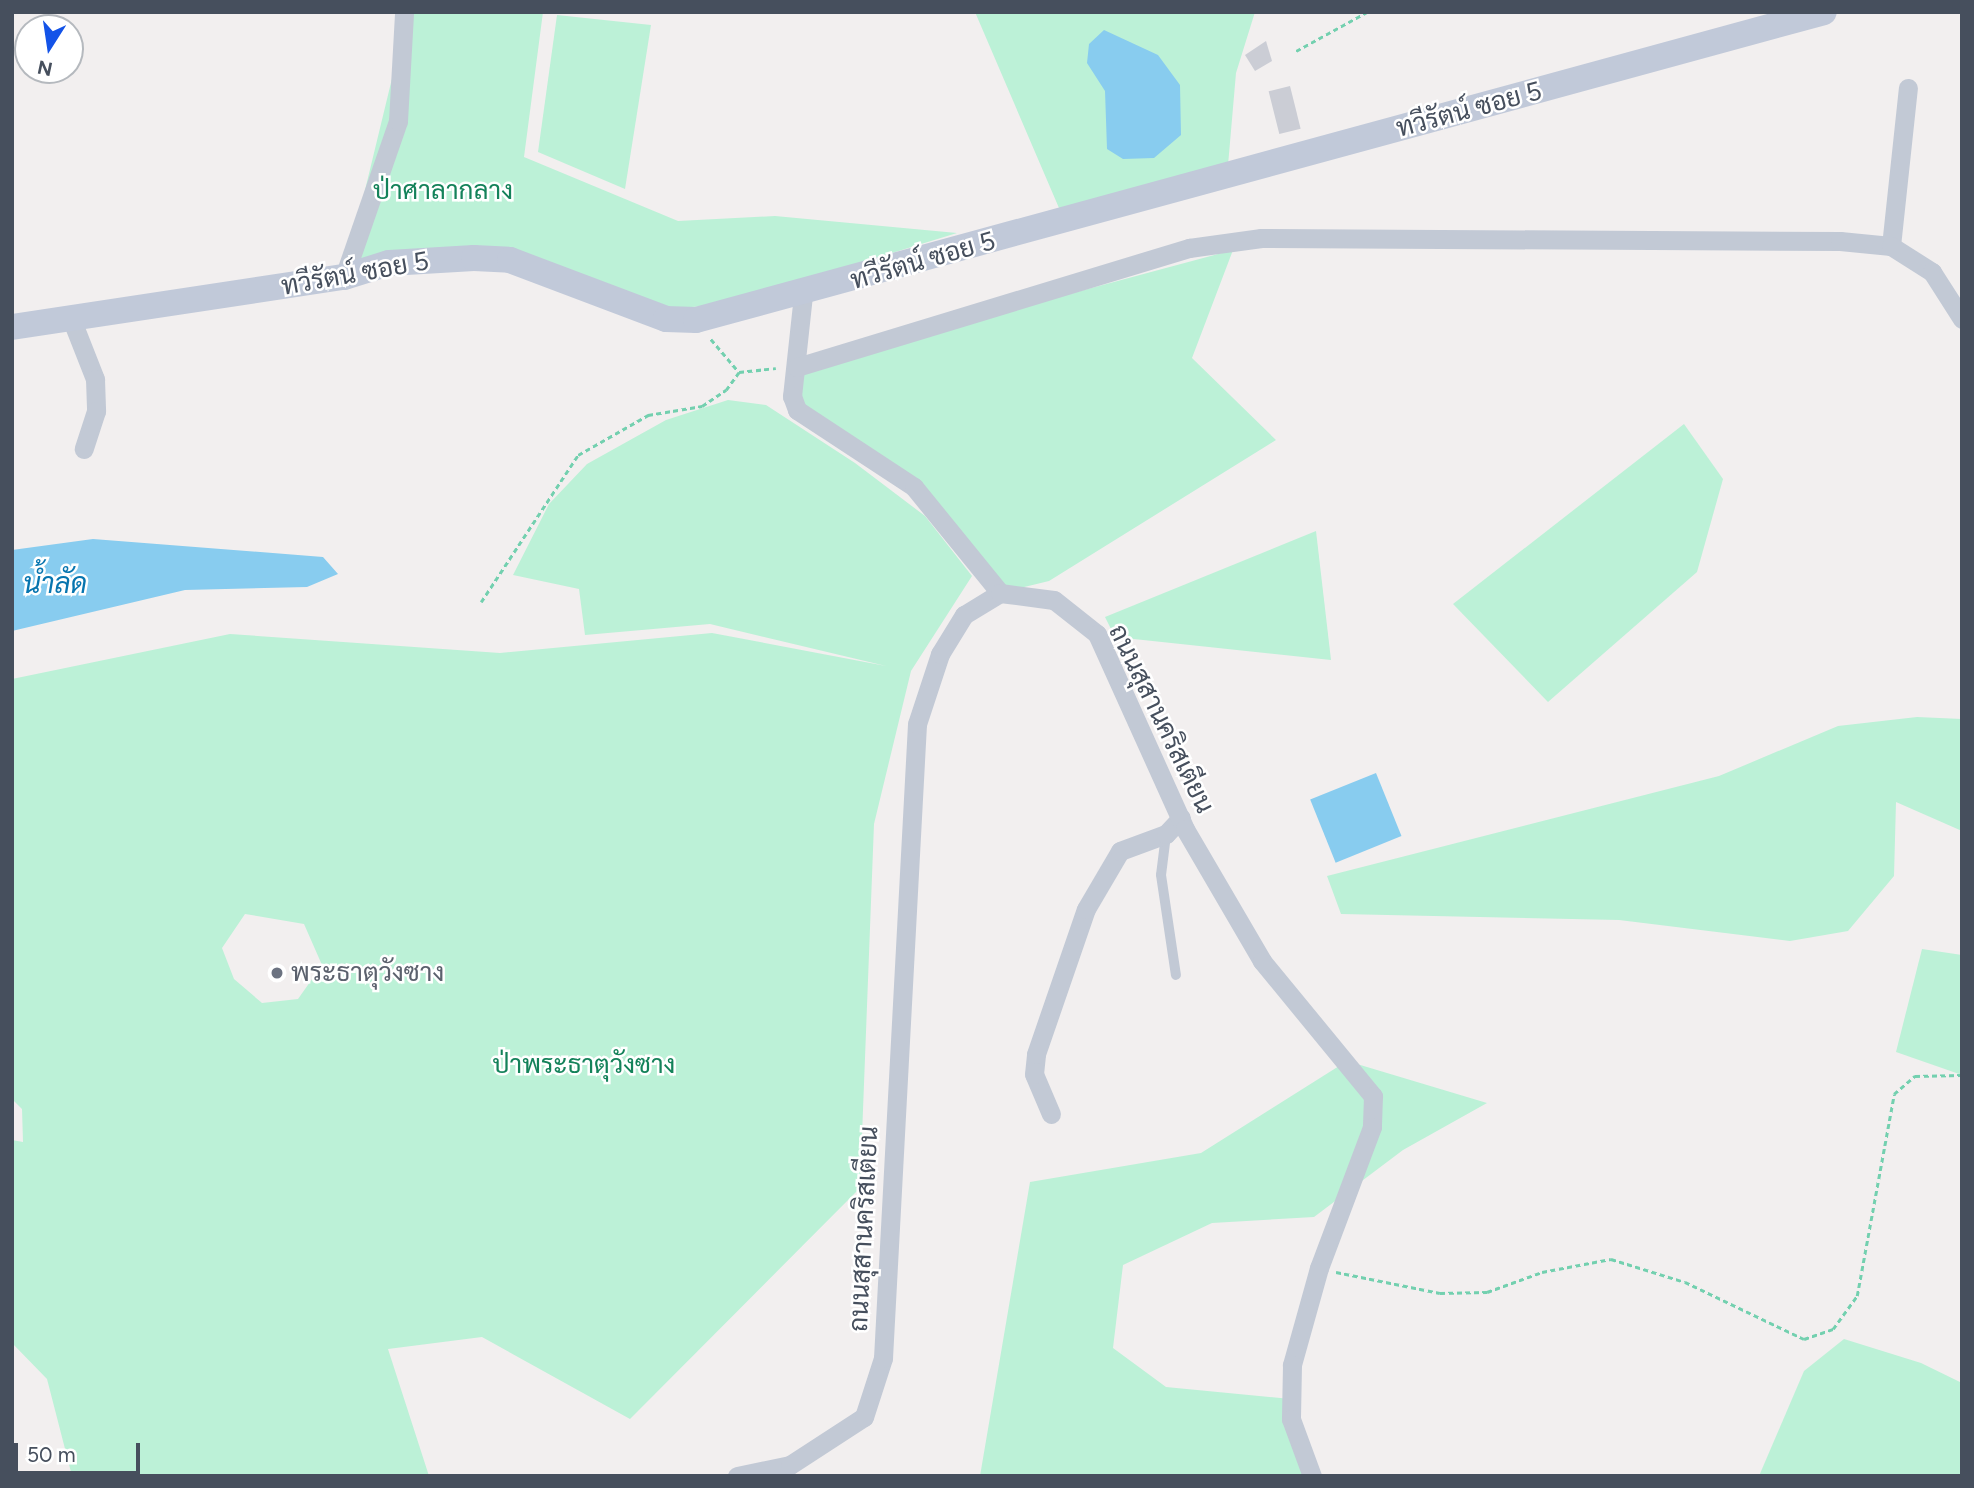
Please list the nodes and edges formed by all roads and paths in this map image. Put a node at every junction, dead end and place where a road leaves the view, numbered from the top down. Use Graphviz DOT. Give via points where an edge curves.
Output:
graph roads {
  1 [pos="404,12"];
  2 [pos="1367,12"];
  3 [pos="1824,12"];
  4 [pos="1296,51"];
  5 [pos="1908,88"];
  6 [pos="1891,246"];
  7 [pos="344,277"];
  8 [pos="803,295"];
  9 [pos="71,318"];
  10 [pos="1962,319"];
  11 [pos="696,320"];
  12 [pos="12,327"];
  13 [pos="797,367"];
  14 [pos="739,372"];
  15 [pos="84,449"];
  16 [pos="1000,593"];
  17 [pos="481,602"];
  18 [pos="1181,818"];
  19 [pos="1166,834"];
  20 [pos="1176,975"];
  21 [pos="1962,1074"];
  22 [pos="1051,1114"];
  23 [pos="1319,1268"];
  24 [pos="737,1476"];
  25 [pos="1312,1476"];
  1 -- 7 [label="street" via="398,121"];
  2 -- 4 [label="path"];
  3 -- 8 [label="street, ทวีรัตน์ ซอย 5"];
  5 -- 6 [label="street"];
  6 -- 10 [label="street" via="1932,272"];
  6 -- 13 [label="street" via="1840,241 1261,238 1189,248"];
  7 -- 9 [label="street, ทวีรัตน์ ซอย 5"];
  7 -- 11 [label="street, ทวีรัตน์ ซอย 5" via="389,263 510,260 641,311"];
  8 -- 11 [label="street, ทวีรัตน์ ซอย 5"];
  8 -- 13 [label="street"];
  9 -- 12 [label="street, ทวีรัตน์ ซอย 5"];
  9 -- 15 [label="street" via="96,379 96,411"];
  11 -- 14 [label="path"];
  13 -- 14 [label="path"];
  13 -- 16 [label="street" via="792,396 797,410 914,487"];
  14 -- 17 [label="path" via="726,390 702,406 648,415 578,456"];
  16 -- 18 [label="street, ถนนสุสานคริสเตียน" via="1054,600 1097,634"];
  16 -- 24 [label="street, ถนนสุสานคริสเตียน" via="964,615 940,654 917,724 883,1358 864,1417 790,1465"];
  18 -- 19 [label="street"];
  18 -- 23 [label="street, ถนนสุสานคริสเตียน" via="1262,961 1373,1096 1373,1127"];
  19 -- 20 [label="lane" via="1161,875"];
  19 -- 22 [label="street" via="1121,851 1086,909 1037,1054 1034,1074"];
  21 -- 23 [label="path" via="1915,1076 1894,1094 1857,1296 1833,1329 1804,1339 1685,1282 1611,1259 1542,1272 1487,1292 1452,1293"];
  23 -- 25 [label="street, ถนนสุสานคริสเตียน" via="1292,1366 1291,1419"];
}
